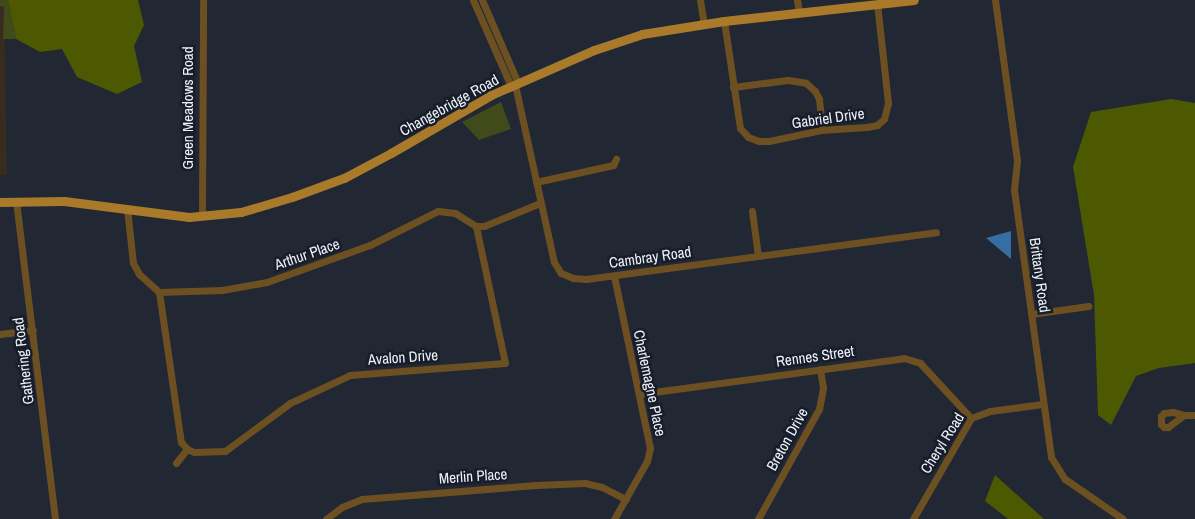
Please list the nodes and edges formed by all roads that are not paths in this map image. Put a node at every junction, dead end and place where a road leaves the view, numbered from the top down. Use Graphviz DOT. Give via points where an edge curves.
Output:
graph roads {
  1 [pos="202,0"];
  2 [pos="473,0"];
  3 [pos="482,0"];
  4 [pos="700,0"];
  5 [pos="797,0"];
  6 [pos="914,0"];
  7 [pos="995,0"];
  8 [pos="877,4"];
  9 [pos="798,12"];
  10 [pos="724,21"];
  11 [pos="704,24"];
  12 [pos="515,85"];
  13 [pos="734,88"];
  14 [pos="822,130"];
  15 [pos="616,159"];
  16 [pos="536,182"];
  17 [pos="16,201"];
  18 [pos="0,202"];
  19 [pos="540,203"];
  20 [pos="128,208"];
  21 [pos="752,211"];
  22 [pos="202,216"];
  23 [pos="476,226"];
  24 [pos="936,232"];
  25 [pos="758,256"];
  26 [pos="614,276"];
  27 [pos="159,292"];
  28 [pos="1088,306"];
  29 [pos="1031,314"];
  30 [pos="33,330"];
  31 [pos="0,334"];
  32 [pos="820,369"];
  33 [pos="639,394"];
  34 [pos="1043,404"];
  35 [pos="1184,414"];
  36 [pos="1195,415"];
  37 [pos="971,418"];
  38 [pos="187,449"];
  39 [pos="176,463"];
  40 [pos="626,499"];
  41 [pos="56,519"];
  42 [pos="326,519"];
  43 [pos="614,519"];
  44 [pos="758,519"];
  45 [pos="913,519"];
  46 [pos="1123,519"];
  1 -- 22 [label="street, Green Meadows Road"];
  2 -- 12 [label="street"];
  3 -- 12 [label="street"];
  4 -- 11 [label="street"];
  5 -- 9 [label="street"];
  6 -- 8 [label="main road, Changebridge Road"];
  7 -- 29 [label="street, Brittany Road" via="1017,162 1014,190"];
  8 -- 9 [label="main road, Changebridge Road"];
  8 -- 14 [label="street, Gabriel Drive" via="888,103 886,116 881,122 867,127"];
  9 -- 10 [label="main road, Changebridge Road"];
  10 -- 11 [label="main road, Changebridge Road"];
  10 -- 13 [label="street, Gabriel Drive"];
  11 -- 12 [label="main road, Changebridge Road" via="642,34 594,50"];
  12 -- 16 [label="street, Cambray Road"];
  12 -- 22 [label="main road, Changebridge Road" via="465,108 344,178 255,209"];
  13 -- 14 [label="street" via="788,80 806,82 819,100"];
  13 -- 14 [label="street, Gabriel Drive" via="740,128 748,137 765,141"];
  15 -- 16 [label="street" via="613,165"];
  16 -- 19 [label="street, Cambray Road"];
  17 -- 18 [label="main road, Changebridge Road"];
  17 -- 20 [label="main road, Changebridge Road" via="64,201"];
  17 -- 30 [label="street, Gathering Road"];
  19 -- 23 [label="street" via="493,223"];
  19 -- 26 [label="street, Cambray Road" via="554,262 562,273 577,279"];
  20 -- 22 [label="main road, Changebridge Road" via="178,216"];
  20 -- 27 [label="street" via="133,263 139,274"];
  21 -- 25 [label="street"];
  23 -- 27 [label="street, Arthur Place" via="455,213 438,211 370,245 267,282 222,290"];
  23 -- 38 [label="street, Avalon Drive" via="505,362 352,375 290,403 225,451 194,452"];
  24 -- 25 [label="street, Cambray Road"];
  25 -- 26 [label="street, Cambray Road"];
  26 -- 33 [label="street, Charlemagne Place"];
  27 -- 38 [label="street" via="179,438"];
  28 -- 29 [label="street"];
  29 -- 34 [label="street, Brittany Road"];
  30 -- 31 [label="street"];
  30 -- 41 [label="street, Gathering Road"];
  32 -- 33 [label="street, Rennes Street"];
  32 -- 37 [label="street, Rennes Street" via="910,359 920,364"];
  32 -- 44 [label="street, Breton Drive" via="823,388 819,409"];
  33 -- 40 [label="street, Charlemagne Place" via="649,457"];
  34 -- 37 [label="street, Cheryl Road" via="990,411"];
  34 -- 46 [label="street, Brittany Road" via="1049,450 1059,472 1064,479"];
  35 -- 36 [label="street"];
  37 -- 45 [label="street, Cheryl Road"];
  38 -- 39 [label="street"];
  40 -- 42 [label="street, Merlin Place" via="585,483 535,485 362,499 342,507"];
  40 -- 43 [label="street, Charlemagne Place"];
}
